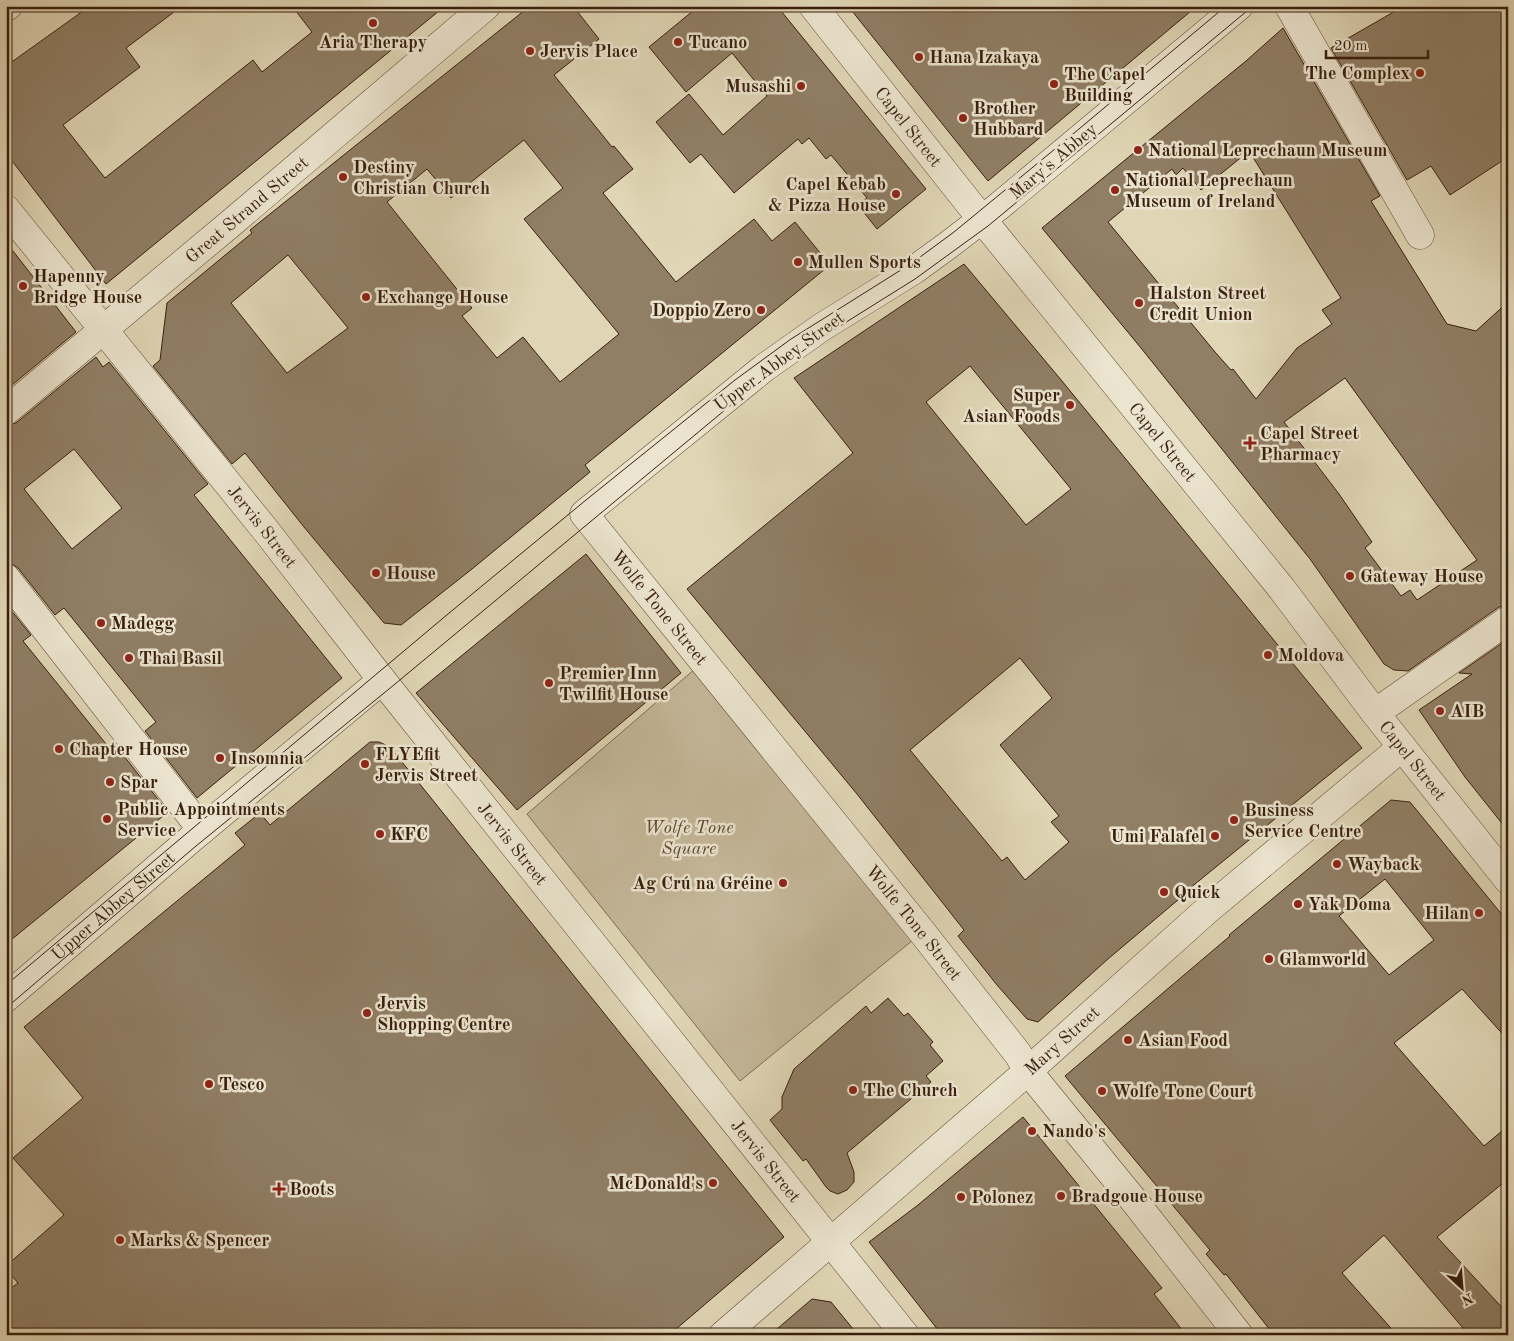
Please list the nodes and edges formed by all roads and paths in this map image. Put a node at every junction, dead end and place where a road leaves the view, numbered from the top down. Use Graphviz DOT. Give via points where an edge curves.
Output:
graph roads {
  1 [pos="486,6"];
  2 [pos="813,6"];
  3 [pos="1239,6"];
  4 [pos="1289,6"];
  5 [pos="6,209"];
  6 [pos="982,219"];
  7 [pos="1420,235"];
  8 [pos="104,330"];
  9 [pos="6,410"];
  10 [pos="584,514"];
  11 [pos="6,578"];
  12 [pos="1508,620"];
  13 [pos="382,680"];
  14 [pos="1375,713"];
  15 [pos="1402,747"];
  16 [pos="202,830"];
  17 [pos="1508,880"];
  18 [pos="6,998"];
  19 [pos="1028,1072"];
  20 [pos="830,1243"];
  21 [pos="723,1335"];
  22 [pos="905,1335"];
  23 [pos="1240,1335"];
  1 -- 8 [label="street, Great Strand Street"];
  2 -- 6 [label="street, Capel Street"];
  3 -- 6 [label="street, Mary's Abbey"];
  4 -- 7 [label="street"];
  5 -- 8 [label="street, Jervis Street"];
  6 -- 10 [label="street, Upper Abbey Street" via="914,270 822,327 764,368"];
  6 -- 14 [label="street, Capel Street" via="1282,589"];
  8 -- 9 [label="street, Great Strand Street"];
  8 -- 13 [label="street, Jervis Street"];
  10 -- 19 [label="street, Wolfe Tone Street" via="922,932 1018,1054"];
  11 -- 16 [label="street"];
  12 -- 14 [label="street"];
  13 -- 16 [label="street, Upper Abbey Street"];
  13 -- 20 [label="street, Jervis Street"];
  14 -- 15 [label="street, Capel Street"];
  15 -- 17 [label="street, Capel Street"];
  15 -- 19 [label="street, Mary Street" via="1206,911"];
  16 -- 18 [label="street, Upper Abbey Street"];
  19 -- 20 [label="street, Mary Street"];
  19 -- 23 [label="street, Wolfe Tone Street"];
  20 -- 21 [label="street, Mary Street"];
  20 -- 22 [label="street, Jervis Street"];
}
